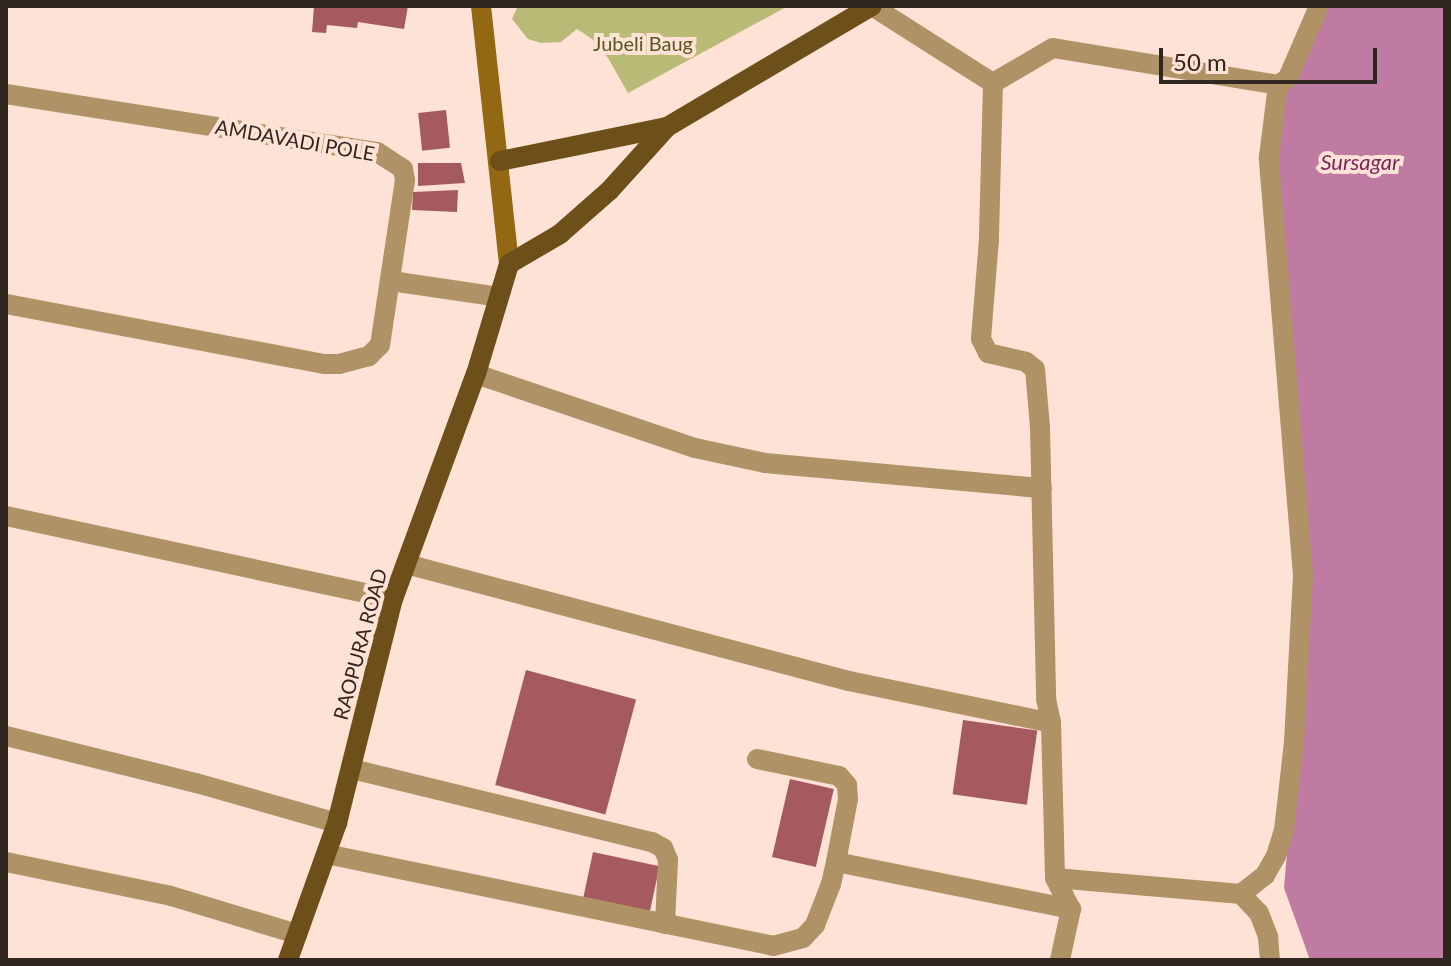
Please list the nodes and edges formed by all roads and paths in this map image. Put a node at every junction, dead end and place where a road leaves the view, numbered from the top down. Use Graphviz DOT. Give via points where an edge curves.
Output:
graph roads {
  1 [pos="481,6"];
  2 [pos="872,6"];
  3 [pos="1319,6"];
  4 [pos="993,83"];
  5 [pos="1278,85"];
  6 [pos="6,94"];
  7 [pos="667,127"];
  8 [pos="500,161"];
  9 [pos="509,264"];
  10 [pos="391,281"];
  11 [pos="499,297"];
  12 [pos="6,304"];
  13 [pos="476,374"];
  14 [pos="1042,488"];
  15 [pos="6,516"];
  16 [pos="406,564"];
  17 [pos="393,599"];
  18 [pos="1051,723"];
  19 [pos="6,736"];
  20 [pos="757,759"];
  21 [pos="352,769"];
  22 [pos="337,823"];
  23 [pos="326,854"];
  24 [pos="6,862"];
  25 [pos="836,862"];
  26 [pos="1055,878"];
  27 [pos="1241,894"];
  28 [pos="1071,909"];
  29 [pos="665,924"];
  30 [pos="297,934"];
  31 [pos="288,960"];
  32 [pos="1060,960"];
  33 [pos="1270,960"];
  1 -- 8 [label="main road"];
  2 -- 4 [label="street"];
  2 -- 7 [label="main road"];
  3 -- 5 [label="street" via="1288,78"];
  4 -- 5 [label="street" via="1053,48"];
  4 -- 14 [label="street" via="981,339 988,353 1035,369"];
  5 -- 27 [label="street" via="1269,157 1303,575 1284,830 1265,875"];
  6 -- 10 [label="street, AMDAVADI POLE" via="377,152 403,169 405,180"];
  7 -- 8 [label="main road"];
  7 -- 9 [label="main road" via="609,191 560,234"];
  8 -- 9 [label="main road"];
  9 -- 11 [label="main road, RAOPURA ROAD"];
  10 -- 11 [label="street"];
  10 -- 12 [label="street, AMDAVADI POLE" via="380,345 369,356 339,364"];
  11 -- 13 [label="main road, RAOPURA ROAD"];
  13 -- 14 [label="street" via="695,448 765,463"];
  13 -- 16 [label="main road, RAOPURA ROAD"];
  14 -- 18 [label="street" via="1046,699"];
  15 -- 17 [label="street"];
  16 -- 17 [label="main road, RAOPURA ROAD"];
  16 -- 18 [label="street" via="849,681"];
  17 -- 21 [label="main road, RAOPURA ROAD"];
  18 -- 26 [label="street"];
  19 -- 22 [label="street"];
  20 -- 25 [label="street" via="839,776 847,785"];
  21 -- 22 [label="main road, RAOPURA ROAD"];
  21 -- 29 [label="street" via="652,842 663,848 668,860"];
  22 -- 23 [label="main road, RAOPURA ROAD"];
  23 -- 29 [label="street"];
  23 -- 30 [label="main road, RAOPURA ROAD"];
  24 -- 30 [label="street" via="171,896"];
  25 -- 28 [label="street"];
  25 -- 29 [label="street" via="815,925 791,944 773,946"];
  26 -- 27 [label="street"];
  26 -- 28 [label="street"];
  27 -- 33 [label="street" via="1259,913"];
  28 -- 32 [label="street"];
  30 -- 31 [label="main road, RAOPURA ROAD"];
}
